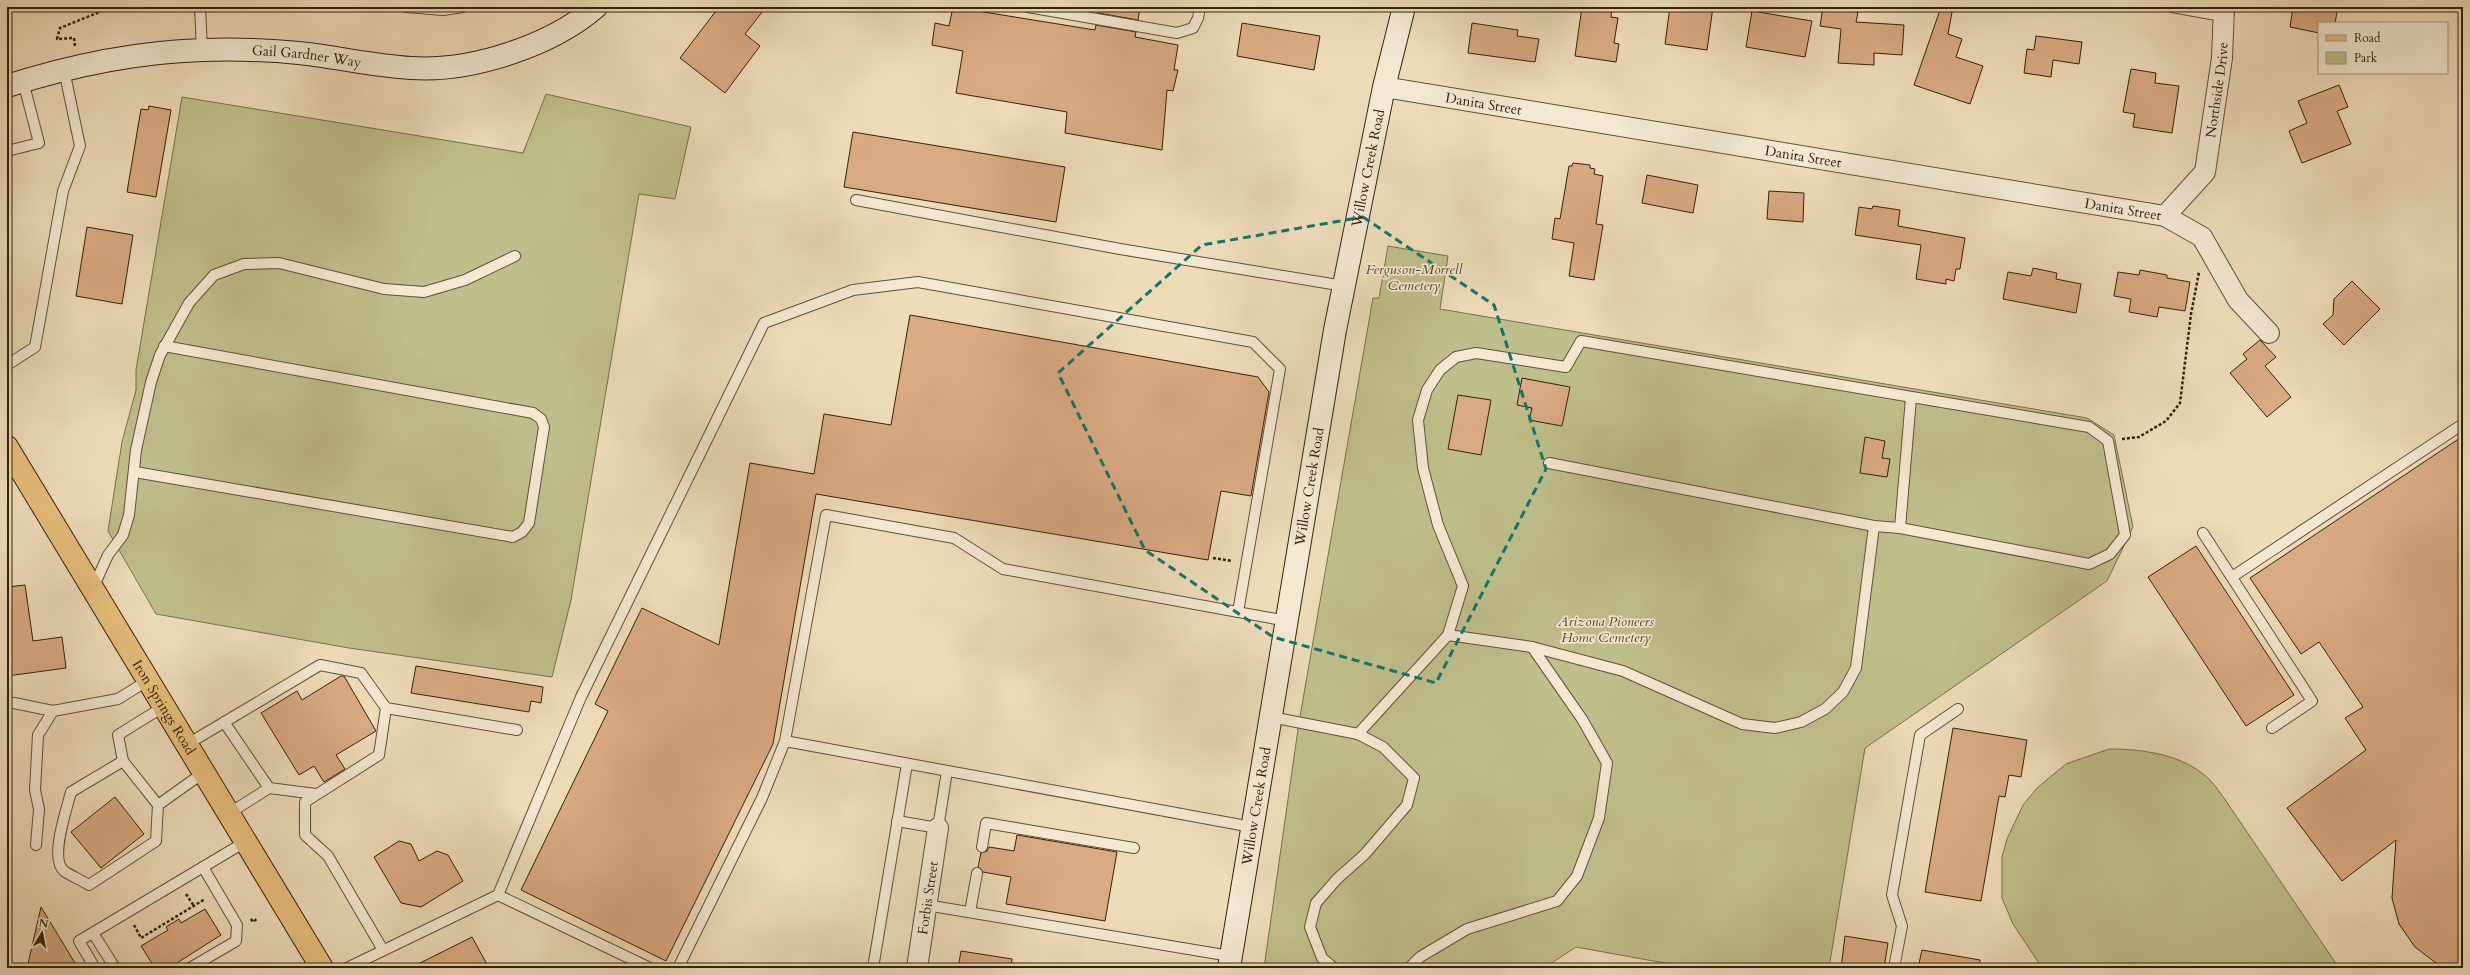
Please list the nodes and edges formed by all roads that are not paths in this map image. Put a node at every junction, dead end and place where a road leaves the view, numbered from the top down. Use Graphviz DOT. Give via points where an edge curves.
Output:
graph roads {
  1 [pos="200,7"];
  2 [pos="406,7"];
  3 [pos="463,7"];
  4 [pos="596,7"];
  5 [pos="1028,7"];
  6 [pos="1200,7"];
  7 [pos="1404,7"];
  8 [pos="2172,7"];
  9 [pos="2223,12"];
  10 [pos="202,50"];
  11 [pos="64,70"];
  12 [pos="15,83"];
  13 [pos="1384,87"];
  14 [pos="7,151"];
  15 [pos="2205,172"];
  16 [pos="856,200"];
  17 [pos="2165,216"];
  18 [pos="515,256"];
  19 [pos="1344,286"];
  20 [pos="2270,333"];
  21 [pos="164,346"];
  22 [pos="7,365"];
  23 [pos="1911,398"];
  24 [pos="2463,424"];
  25 [pos="7,447"];
  26 [pos="1549,463"];
  27 [pos="135,472"];
  28 [pos="1874,526"];
  29 [pos="1900,528"];
  30 [pos="2203,533"];
  31 [pos="2232,577"];
  32 [pos="92,590"];
  33 [pos="1238,612"];
  34 [pos="1287,621"];
  35 [pos="1448,635"];
  36 [pos="1532,647"];
  37 [pos="147,681"];
  38 [pos="7,704"];
  39 [pos="163,707"];
  40 [pos="386,708"];
  41 [pos="1958,709"];
  42 [pos="53,711"];
  43 [pos="1271,717"];
  44 [pos="224,722"];
  45 [pos="2272,728"];
  46 [pos="517,730"];
  47 [pos="1358,734"];
  48 [pos="785,741"];
  49 [pos="186,745"];
  50 [pos="124,761"];
  51 [pos="907,764"];
  52 [pos="947,771"];
  53 [pos="203,773"];
  54 [pos="269,788"];
  55 [pos="316,794"];
  56 [pos="158,805"];
  57 [pos="228,814"];
  58 [pos="897,821"];
  59 [pos="1252,827"];
  60 [pos="938,828"];
  61 [pos="246,842"];
  62 [pos="36,845"];
  63 [pos="982,847"];
  64 [pos="1134,848"];
  65 [pos="203,867"];
  66 [pos="977,873"];
  67 [pos="498,895"];
  68 [pos="926,905"];
  69 [pos="970,912"];
  70 [pos="93,933"];
  71 [pos="383,950"];
  72 [pos="1229,962"];
  73 [pos="95,968"];
  74 [pos="115,968"];
  75 [pos="190,968"];
  76 [pos="322,968"];
  77 [pos="347,968"];
  78 [pos="650,968"];
  79 [pos="678,968"];
  80 [pos="873,968"];
  81 [pos="917,968"];
  82 [pos="1334,968"];
  83 [pos="1409,968"];
  84 [pos="1894,968"];
  1 -- 10 [label="lane"];
  2 -- 3 [label="lane" via="443,10"];
  4 -- 10 [label="main road, Gail Gardner Way" via="579,22 523,48 458,66 412,68 298,53"];
  5 -- 6 [label="lane" via="1177,33 1192,28 1198,18"];
  7 -- 13 [label="main road, Willow Creek Road"];
  8 -- 9 [label="lane"];
  9 -- 15 [label="street, Northside Drive" via="2222,58"];
  10 -- 11 [label="main road, Gail Gardner Way" via="131,56"];
  11 -- 12 [label="main road, Gail Gardner Way"];
  11 -- 22 [label="lane" via="80,146 64,191 35,347"];
  12 -- 14 [label="lane" via="39,143"];
  13 -- 17 [label="street, Danita Street"];
  13 -- 19 [label="main road, Willow Creek Road"];
  15 -- 17 [label="street, Danita Street"];
  16 -- 19 [label="lane" via="1120,249"];
  17 -- 20 [label="street" via="2202,237 2238,300"];
  18 -- 21 [label="lane" via="465,280 424,292 384,289 279,263 244,264 214,276 189,303"];
  19 -- 34 [label="main road, Willow Creek Road"];
  21 -- 27 [label="lane" via="149,389 136,450"];
  21 -- 27 [label="lane" via="533,413 541,419 544,427 529,523 522,532 513,536"];
  23 -- 29 [label="lane"];
  23 -- 29 [label="lane" via="2089,428 2108,441 2125,535 2110,554 2088,564"];
  23 -- 35 [label="lane" via="1581,341 1566,367 1476,353 1456,357 1440,370 1427,390 1418,420 1423,468 1438,526 1463,586"];
  24 -- 31 [label="lane"];
  25 -- 32 [label="main road, Iron Springs Road"];
  26 -- 28 [label="lane"];
  27 -- 32 [label="lane" via="129,515 123,535 108,555"];
  28 -- 29 [label="lane"];
  28 -- 36 [label="lane" via="1856,668 1843,692 1825,709 1801,722 1775,728 1742,724 1623,671"];
  30 -- 31 [label="lane"];
  31 -- 45 [label="lane" via="2312,701"];
  32 -- 37 [label="main road, Iron Springs Road"];
  33 -- 34 [label="lane"];
  33 -- 48 [label="lane" via="1003,569 954,538 826,515"];
  33 -- 67 [label="lane" via="1280,369 1253,342 918,282 853,290 764,323 581,697"];
  34 -- 43 [label="main road, Willow Creek Road"];
  35 -- 36 [label="lane"];
  35 -- 47 [label="lane"];
  36 -- 83 [label="lane" via="1582,719 1607,763 1599,818 1577,876 1557,901 1467,929 1420,956"];
  37 -- 39 [label="main road, Iron Springs Road"];
  37 -- 42 [label="lane" via="118,699"];
  38 -- 42 [label="lane" via="14,703"];
  39 -- 49 [label="main road, Iron Springs Road"];
  39 -- 50 [label="lane" via="118,735"];
  40 -- 44 [label="lane" via="361,672 320,665"];
  40 -- 46 [label="lane"];
  40 -- 55 [label="lane" via="379,755"];
  41 -- 84 [label="lane" via="1920,735 1892,895 1902,926"];
  42 -- 62 [label="lane" via="38,735 35,790 39,809"];
  43 -- 47 [label="lane"];
  43 -- 59 [label="main road, Willow Creek Road"];
  44 -- 49 [label="lane"];
  44 -- 54 [label="lane"];
  47 -- 82 [label="lane" via="1383,747 1414,778 1407,805 1365,854 1337,879 1316,903 1310,927 1322,958"];
  48 -- 51 [label="lane"];
  48 -- 79 [label="lane" via="762,798"];
  49 -- 53 [label="main road, Iron Springs Road"];
  50 -- 56 [label="lane"];
  50 -- 56 [label="lane" via="71,792 60,834 58,861 62,870 88,884 156,841"];
  51 -- 52 [label="lane"];
  51 -- 58 [label="lane"];
  52 -- 59 [label="lane"];
  52 -- 60 [label="lane"];
  53 -- 56 [label="lane"];
  53 -- 57 [label="main road, Iron Springs Road"];
  54 -- 55 [label="lane"];
  54 -- 57 [label="lane"];
  55 -- 71 [label="lane" via="305,802 305,835 328,856"];
  57 -- 61 [label="main road, Iron Springs Road"];
  58 -- 60 [label="lane"];
  58 -- 80 [label="lane"];
  59 -- 72 [label="main road, Willow Creek Road"];
  60 -- 68 [label="street, Forbis Street"];
  61 -- 65 [label="lane"];
  61 -- 76 [label="main road, Iron Springs Road"];
  63 -- 64 [label="lane" via="986,823"];
  65 -- 70 [label="lane"];
  65 -- 75 [label="lane" via="237,925 236,941"];
  66 -- 69 [label="lane"];
  67 -- 71 [label="lane"];
  67 -- 78 [label="lane"];
  68 -- 69 [label="lane"];
  68 -- 81 [label="street, Forbis Street"];
  69 -- 72 [label="lane"];
  70 -- 73 [label="lane" via="79,941"];
  70 -- 74 [label="lane"];
  71 -- 77 [label="lane"];
}
